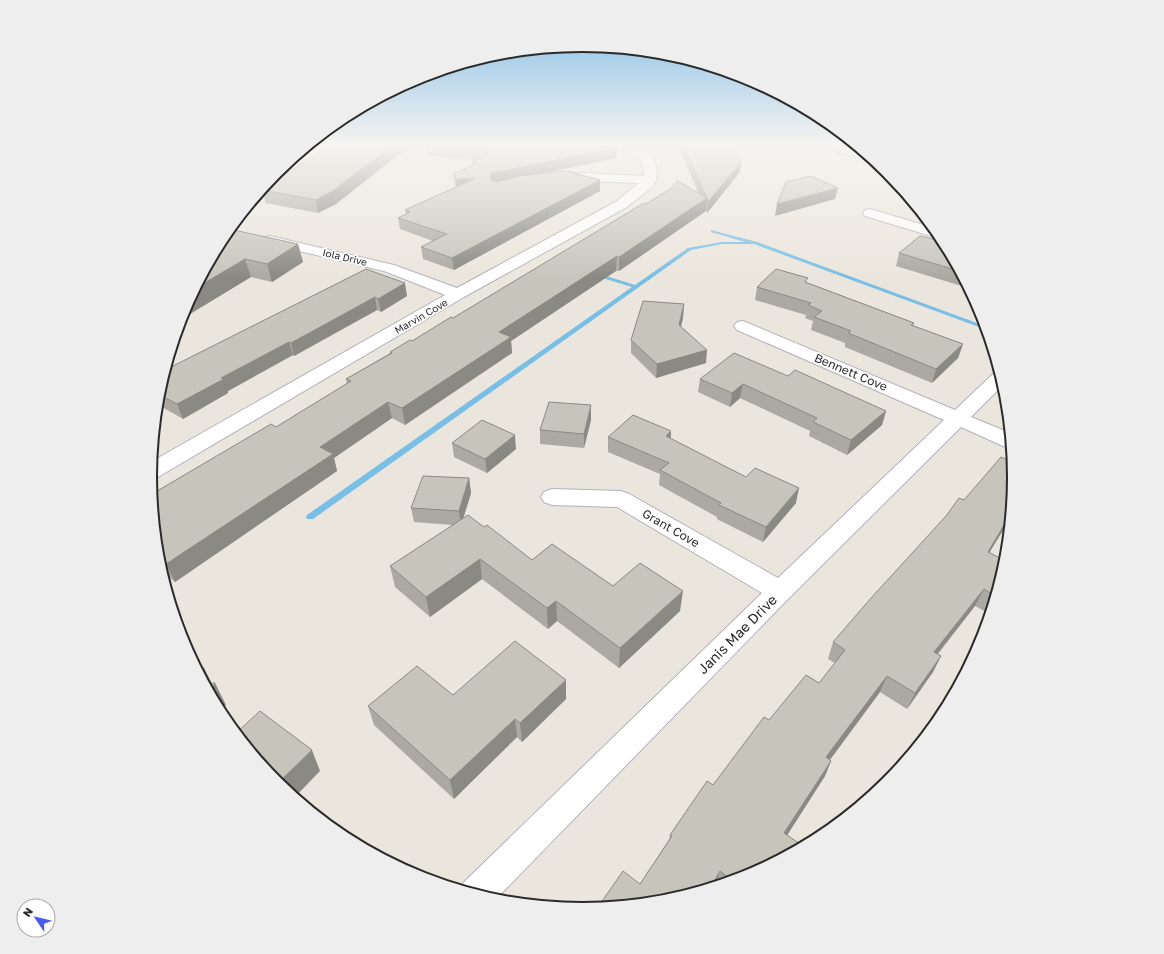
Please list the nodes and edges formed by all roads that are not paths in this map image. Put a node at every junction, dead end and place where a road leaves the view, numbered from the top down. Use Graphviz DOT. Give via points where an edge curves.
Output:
graph roads {
  1 [pos="641,189"];
  2 [pos="870,213"];
  3 [pos="928,231"];
  4 [pos="259,238"];
  5 [pos="458,294"];
  6 [pos="743,326"];
  7 [pos="996,382"];
  8 [pos="959,418"];
  9 [pos="1005,439"];
  10 [pos="157,468"];
  11 [pos="552,497"];
  12 [pos="780,591"];
  13 [pos="480,890"];
  1 -- 5 [label="street, Marvin Cove" via="622,204"];
  2 -- 3 [label="street"];
  4 -- 5 [label="street, Iola Drive" via="382,266"];
  5 -- 10 [label="street, Marvin Cove"];
  6 -- 8 [label="street, Bennett Cove"];
  7 -- 8 [label="street, Janis Mae Drive"];
  8 -- 9 [label="street, Bennett Cove"];
  8 -- 12 [label="street, Janis Mae Drive"];
  11 -- 12 [label="street, Grant Cove" via="621,500"];
  12 -- 13 [label="street, Janis Mae Drive"];
}
